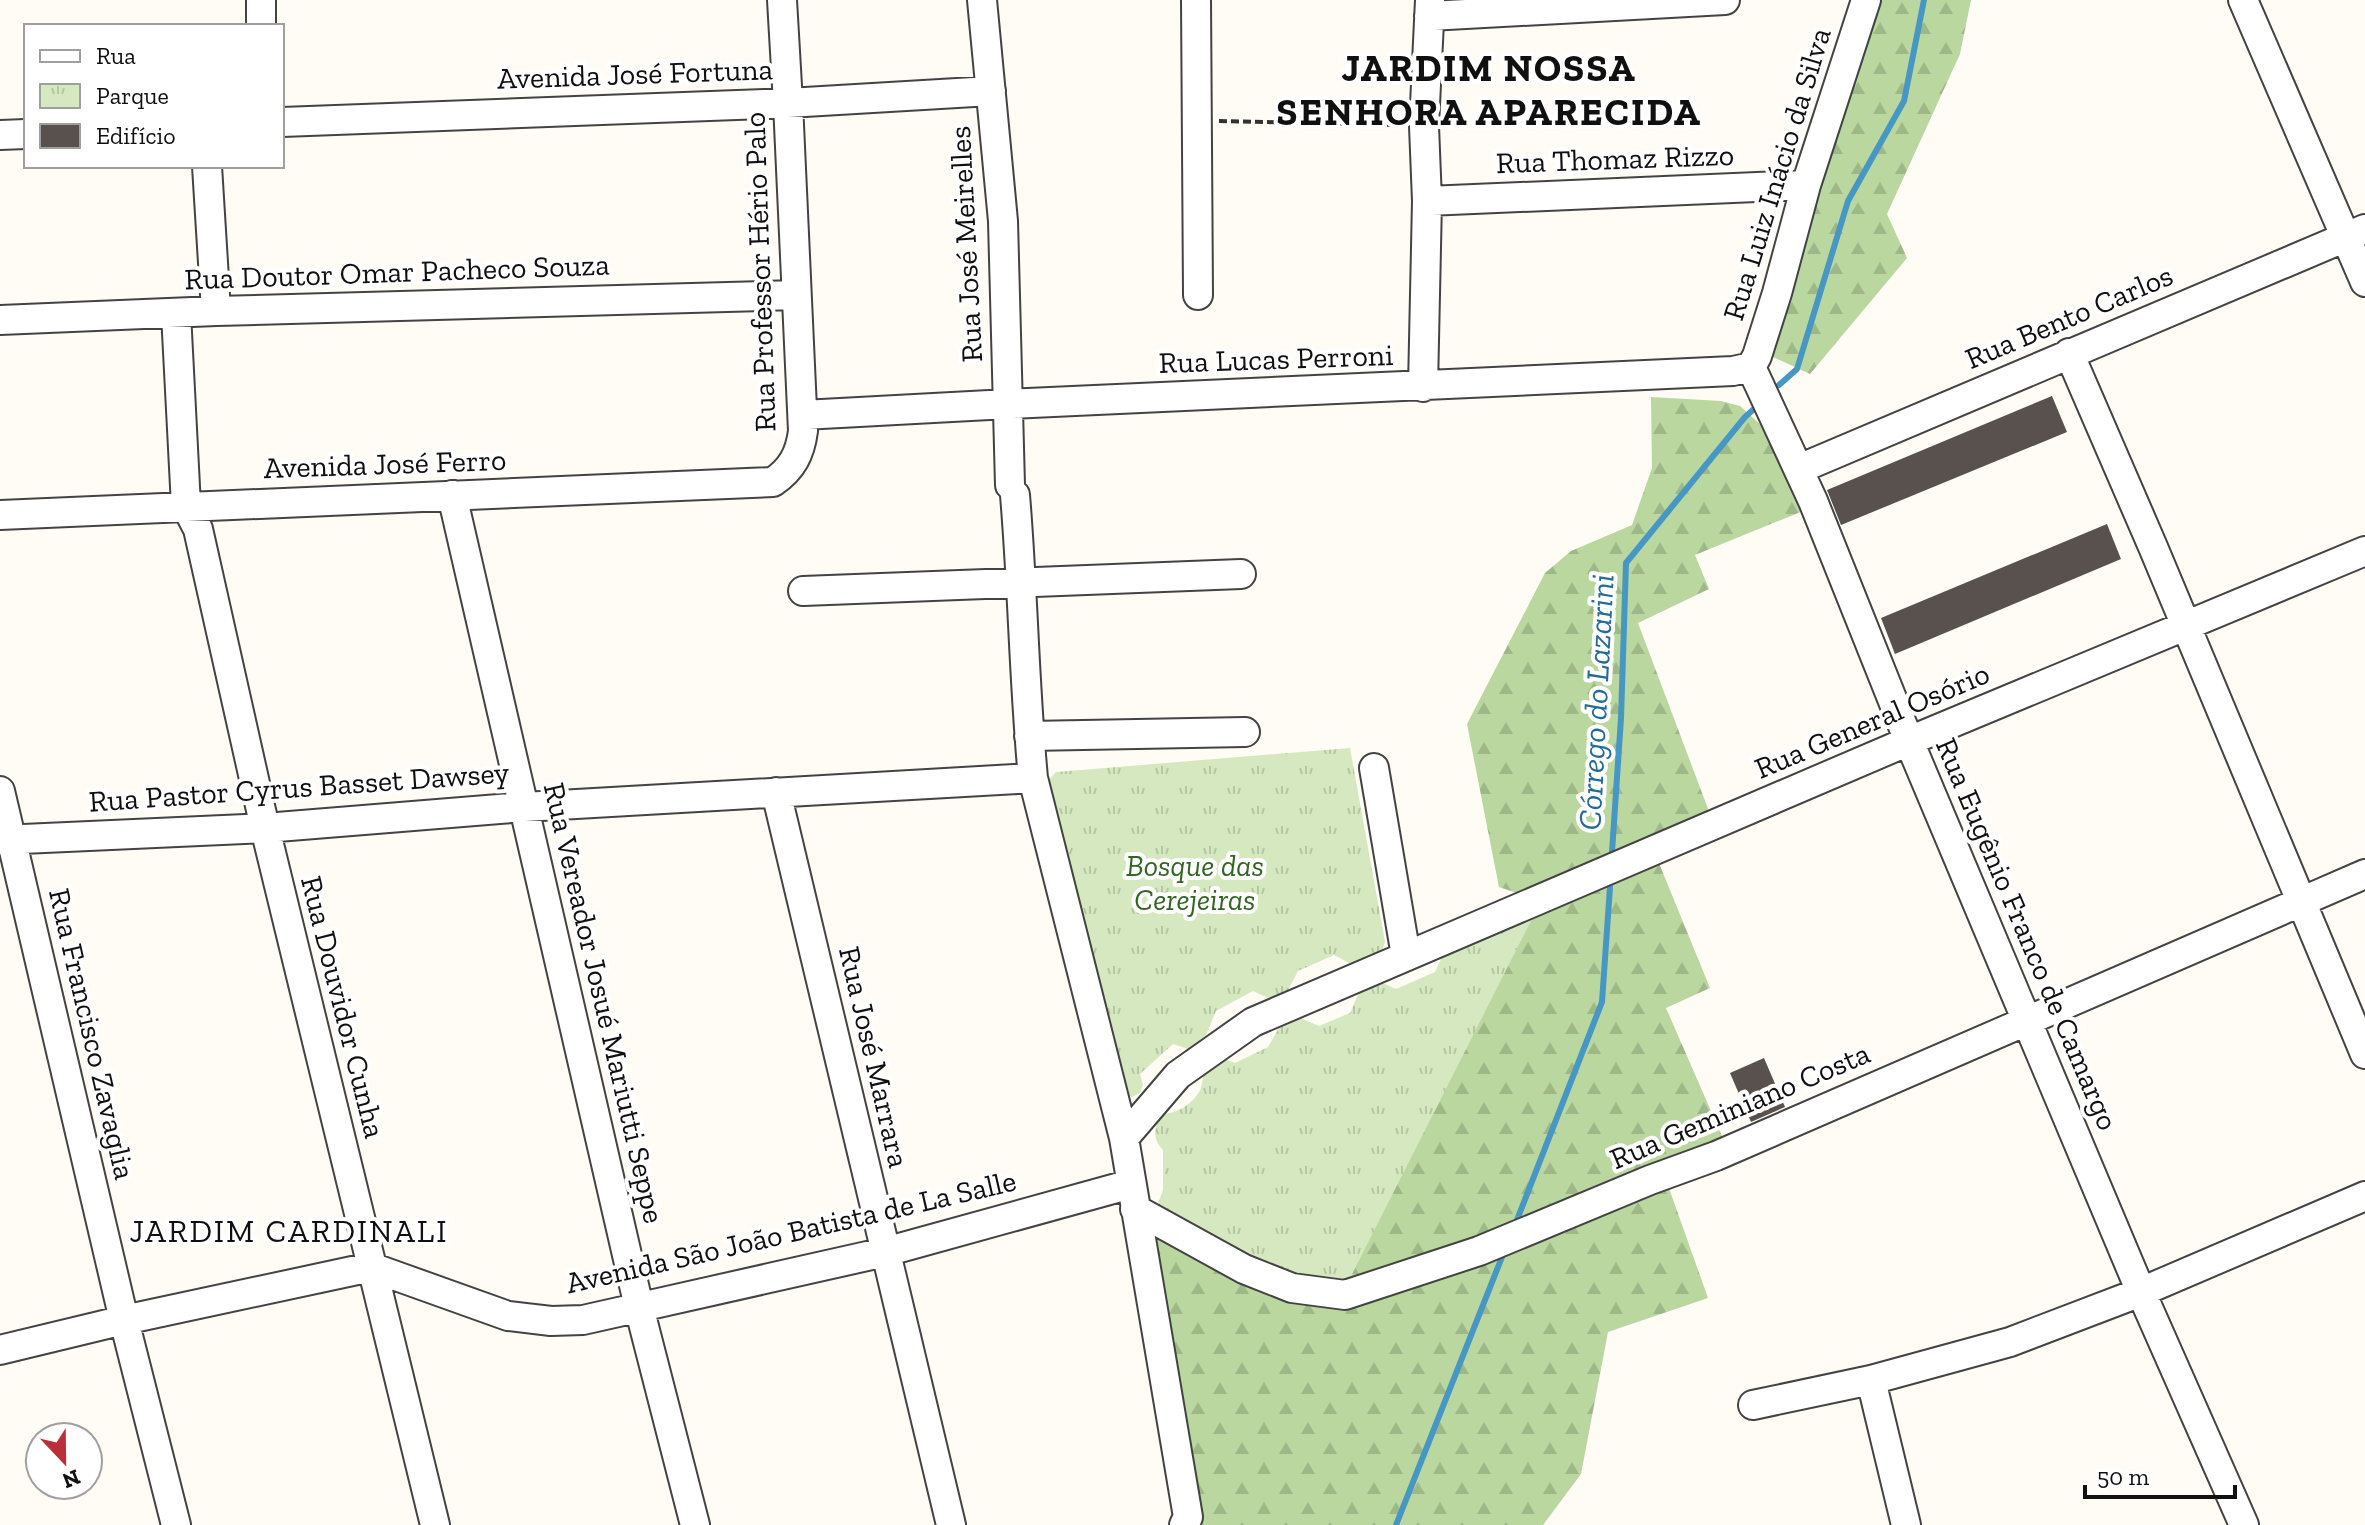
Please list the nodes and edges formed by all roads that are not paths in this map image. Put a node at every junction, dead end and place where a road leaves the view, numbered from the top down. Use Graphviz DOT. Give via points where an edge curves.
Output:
graph roads {
  1 [pos="261,0"];
  2 [pos="782,0"];
  3 [pos="982,0"];
  4 [pos="1196,0"];
  5 [pos="1725,0"];
  6 [pos="1866,0"];
  7 [pos="2243,0"];
  8 [pos="1430,8"];
  9 [pos="261,24"];
  10 [pos="991,91"];
  11 [pos="788,103"];
  12 [pos="284,122"];
  13 [pos="24,134"];
  14 [pos="0,135"];
  15 [pos="207,168"];
  16 [pos="1806,185"];
  17 [pos="1427,201"];
  18 [pos="2356,233"];
  19 [pos="2365,282"];
  20 [pos="796,295"];
  21 [pos="1198,295"];
  22 [pos="216,311"];
  23 [pos="176,313"];
  24 [pos="0,320"];
  25 [pos="2069,353"];
  26 [pos="1751,367"];
  27 [pos="1423,387"];
  28 [pos="1008,404"];
  29 [pos="803,415"];
  30 [pos="1799,469"];
  31 [pos="773,482"];
  32 [pos="452,495"];
  33 [pos="186,506"];
  34 [pos="0,515"];
  35 [pos="2365,551"];
  36 [pos="1241,574"];
  37 [pos="1022,583"];
  38 [pos="803,591"];
  39 [pos="2186,626"];
  40 [pos="1245,732"];
  41 [pos="1029,736"];
  42 [pos="1909,741"];
  43 [pos="1374,768"];
  44 [pos="1033,778"];
  45 [pos="0,791"];
  46 [pos="776,792"];
  47 [pos="524,807"];
  48 [pos="265,828"];
  49 [pos="5,839"];
  50 [pos="2365,874"];
  51 [pos="2300,902"];
  52 [pos="1406,956"];
  53 [pos="2027,1021"];
  54 [pos="2365,1054"];
  55 [pos="1124,1138"];
  56 [pos="1133,1196"];
  57 [pos="2365,1196"];
  58 [pos="885,1252"];
  59 [pos="371,1267"];
  60 [pos="2141,1292"];
  61 [pos="639,1307"];
  62 [pos="124,1320"];
  63 [pos="0,1350"];
  64 [pos="1871,1380"];
  65 [pos="1753,1405"];
  66 [pos="176,1525"];
  67 [pos="435,1525"];
  68 [pos="695,1525"];
  69 [pos="951,1525"];
  70 [pos="1184,1525"];
  71 [pos="1906,1525"];
  72 [pos="2244,1525"];
  1 -- 9 [label="street"];
  2 -- 11 [label="street, Rua Professor Hério Palo"];
  3 -- 10 [label="street, Rua José Meirelles"];
  4 -- 21 [label="street"];
  5 -- 8 [label="street"];
  6 -- 16 [label="street, Rua Luiz Inácio da Silva"];
  7 -- 18 [label="street"];
  8 -- 17 [label="street" via="1424,126"];
  10 -- 11 [label="street, Avenida José Fortuna"];
  10 -- 28 [label="street, Rua José Meirelles" via="1003,221"];
  11 -- 12 [label="street, Avenida José Fortuna"];
  11 -- 20 [label="street, Rua Professor Hério Palo"];
  13 -- 14 [label="street"];
  15 -- 22 [label="street"];
  16 -- 17 [label="street, Rua Thomaz Rizzo"];
  16 -- 26 [label="street, Rua Luiz Inácio da Silva"];
  17 -- 27 [label="street"];
  18 -- 19 [label="street"];
  18 -- 25 [label="street, Rua Bento Carlos"];
  20 -- 22 [label="street, Rua Doutor Omar Pacheco Souza"];
  20 -- 29 [label="street, Rua Professor Hério Palo"];
  22 -- 23 [label="street, Rua Doutor Omar Pacheco Souza"];
  23 -- 24 [label="street, Rua Doutor Omar Pacheco Souza"];
  23 -- 33 [label="street, Rua Douvidor Cunha"];
  25 -- 30 [label="street, Rua Bento Carlos"];
  25 -- 39 [label="street"];
  26 -- 27 [label="street, Rua Lucas Perroni"];
  26 -- 30 [label="street, Rua Eugênio Franco de Camargo"];
  27 -- 28 [label="street, Rua Lucas Perroni"];
  28 -- 29 [label="street, Rua Lucas Perroni"];
  28 -- 37 [label="street, Rua José Meirelles"];
  29 -- 31 [label="street, Rua Professor Hério Palo" via="800,449 787,472"];
  30 -- 42 [label="street, Rua Eugênio Franco de Camargo"];
  31 -- 32 [label="street, Avenida José Ferro"];
  32 -- 33 [label="street, Avenida José Ferro"];
  32 -- 47 [label="street, Rua Vereador Josué Mariutti Seppe"];
  33 -- 34 [label="street, Avenida José Ferro"];
  33 -- 48 [label="street, Rua Douvidor Cunha" via="198,529"];
  35 -- 39 [label="street, Rua General Osório"];
  36 -- 37 [label="street"];
  37 -- 38 [label="street"];
  37 -- 41 [label="street, Rua José Meirelles"];
  39 -- 42 [label="street, Rua General Osório"];
  39 -- 51 [label="street"];
  40 -- 41 [label="street"];
  41 -- 44 [label="street, Rua José Meirelles"];
  42 -- 52 [label="street, Rua General Osório"];
  42 -- 53 [label="street, Rua Eugênio Franco de Camargo"];
  43 -- 52 [label="street"];
  44 -- 46 [label="street, Rua Pastor Cyrus Basset Dawsey"];
  44 -- 55 [label="street, Rua José Meirelles"];
  45 -- 49 [label="street, Rua Francisco Zavaglia"];
  46 -- 47 [label="street, Rua Pastor Cyrus Basset Dawsey"];
  46 -- 58 [label="street, Rua José Marrara"];
  47 -- 48 [label="street, Rua Pastor Cyrus Basset Dawsey"];
  47 -- 61 [label="street, Rua Vereador Josué Mariutti Seppe"];
  48 -- 49 [label="street, Rua Pastor Cyrus Basset Dawsey"];
  48 -- 59 [label="street, Rua Douvidor Cunha"];
  49 -- 62 [label="street, Rua Francisco Zavaglia"];
  50 -- 51 [label="street, Rua Geminiano Costa"];
  51 -- 53 [label="street, Rua Geminiano Costa"];
  51 -- 54 [label="street"];
  52 -- 55 [label="street, Rua General Osório" via="1253,1022 1178,1075"];
  53 -- 56 [label="street, Rua Geminiano Costa" via="1716,1156 1479,1251 1345,1295 1292,1288 1244,1269"];
  53 -- 60 [label="street, Rua Eugênio Franco de Camargo"];
  55 -- 56 [label="street, Rua José Meirelles"];
  56 -- 58 [label="street, Avenida São João Batista de La Salle"];
  56 -- 70 [label="street, Rua José Meirelles" via="1188,1517"];
  57 -- 60 [label="street"];
  58 -- 61 [label="street, Avenida São João Batista de La Salle"];
  58 -- 69 [label="street, Rua José Marrara"];
  59 -- 61 [label="street, Avenida São João Batista de La Salle" via="508,1316 583,1320"];
  59 -- 62 [label="street"];
  59 -- 67 [label="street, Rua Douvidor Cunha"];
  60 -- 64 [label="street" via="2010,1342"];
  60 -- 72 [label="street, Rua Eugênio Franco de Camargo"];
  61 -- 68 [label="street, Rua Vereador Josué Mariutti Seppe"];
  62 -- 63 [label="street"];
  62 -- 66 [label="street, Rua Francisco Zavaglia"];
  64 -- 65 [label="street"];
  64 -- 71 [label="street"];
}
